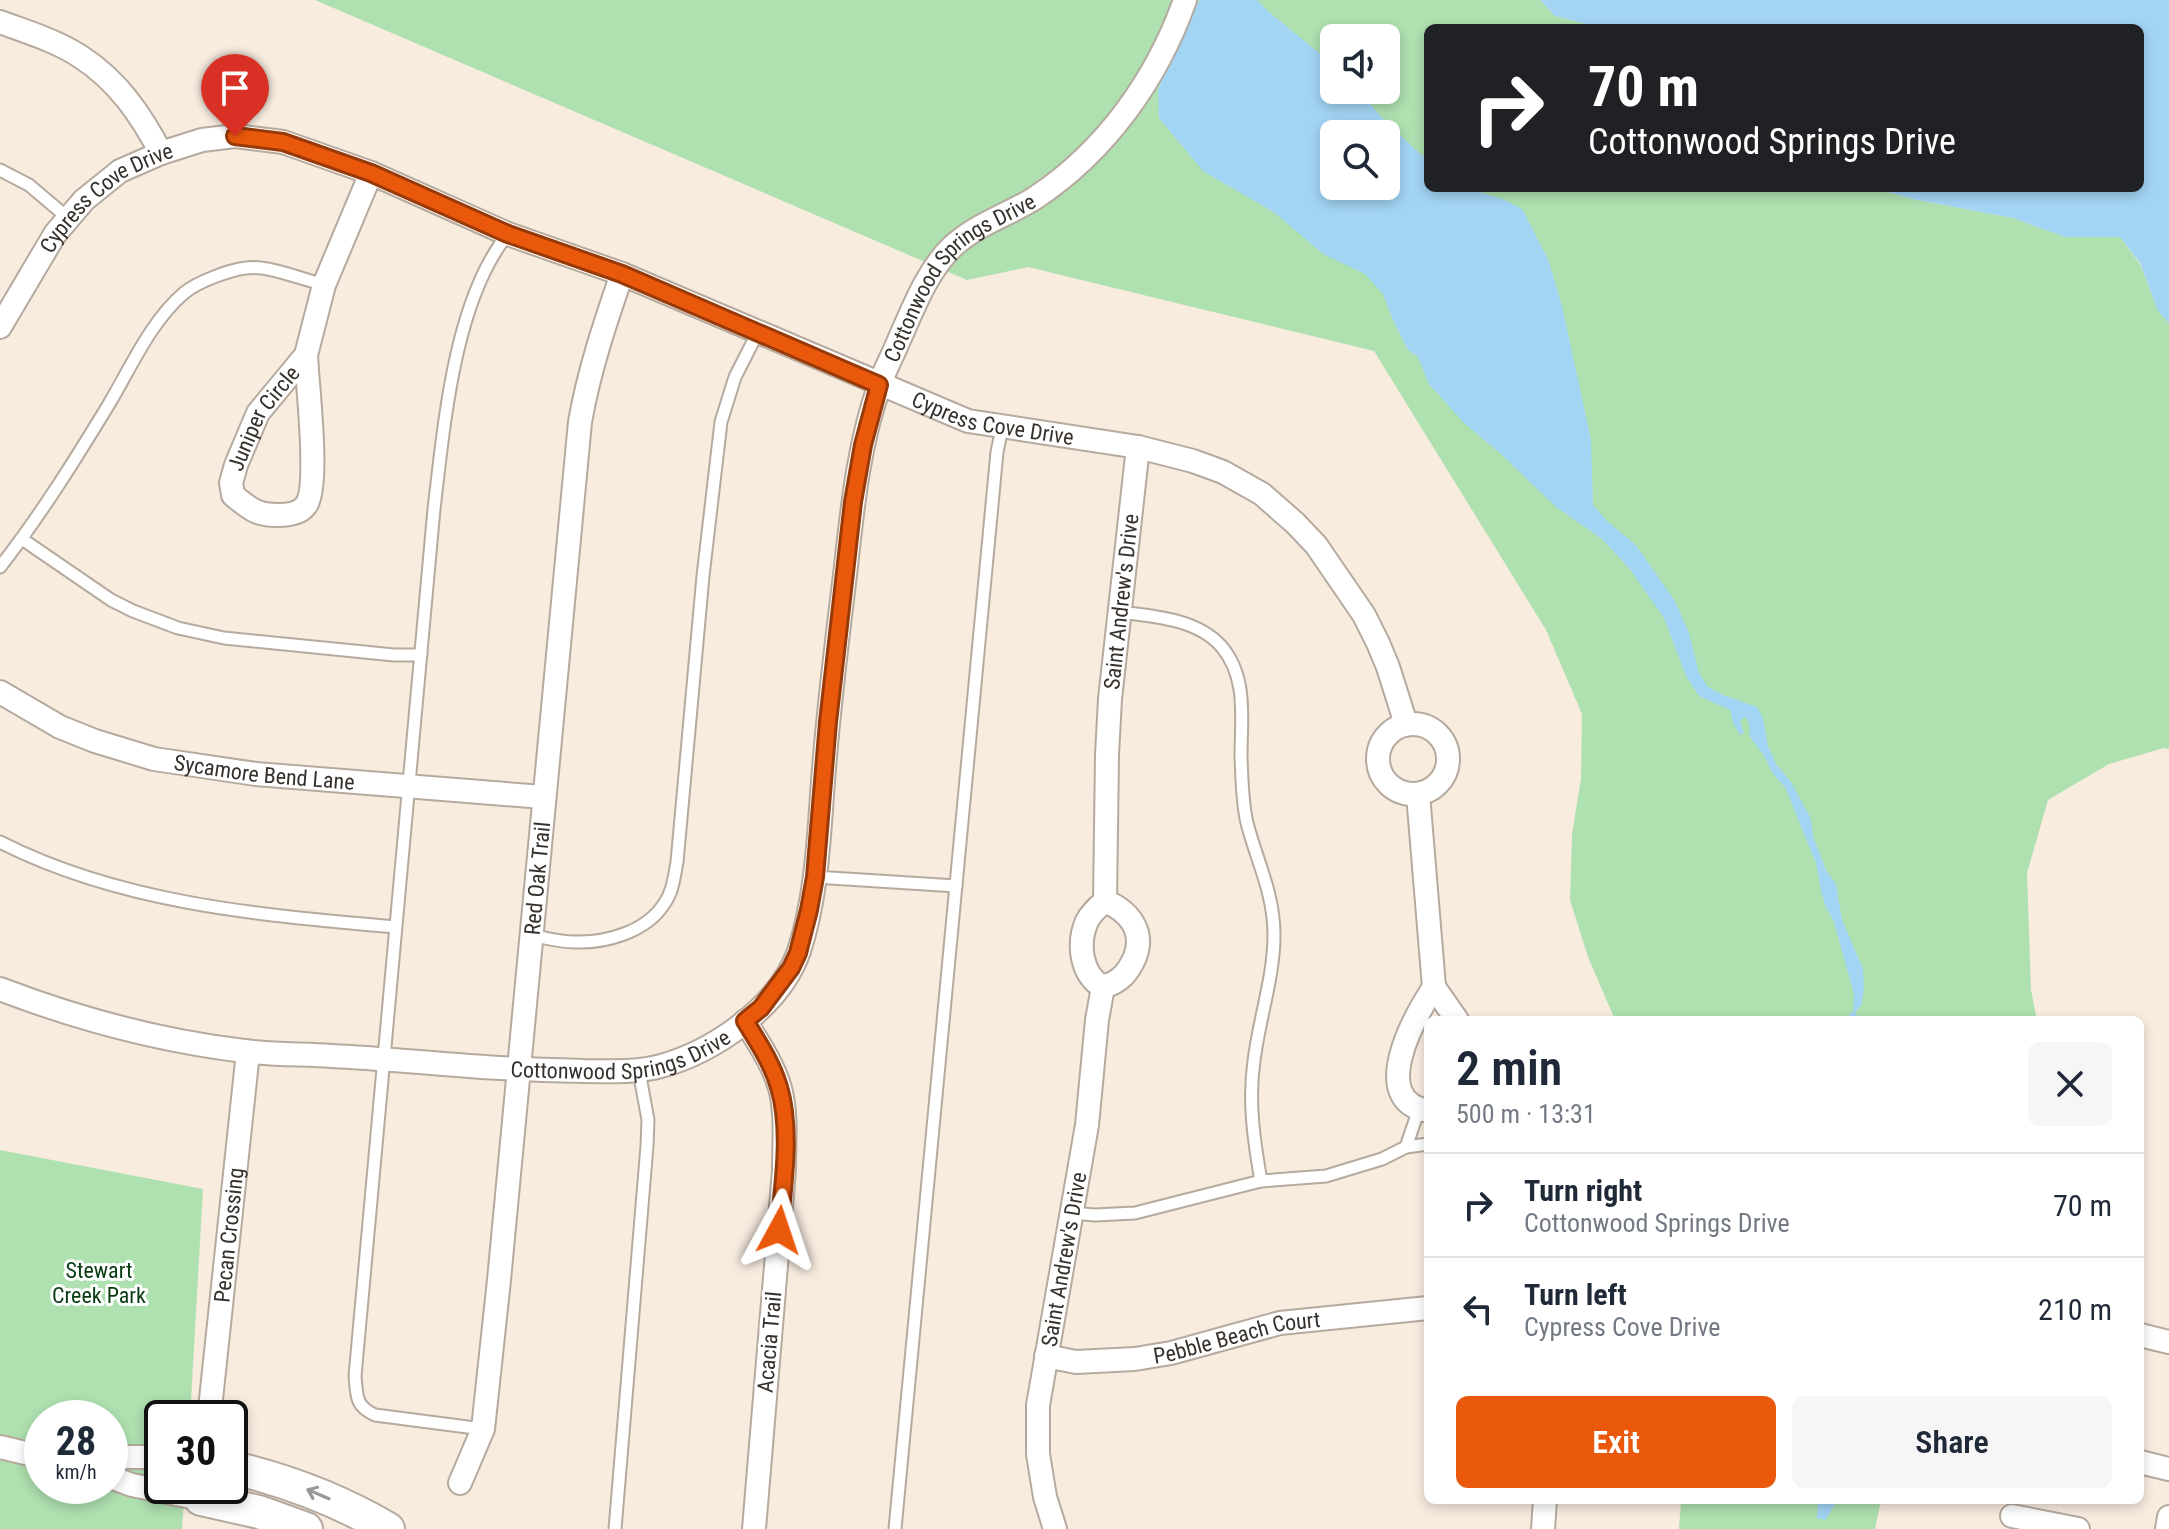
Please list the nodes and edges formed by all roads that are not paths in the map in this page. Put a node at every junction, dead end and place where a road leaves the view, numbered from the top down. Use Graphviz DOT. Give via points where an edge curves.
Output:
graph roads {
  1 [pos="1185,0"];
  2 [pos="0,22"];
  3 [pos="161,153"];
  4 [pos="0,170"];
  5 [pos="371,173"];
  6 [pos="68,218"];
  7 [pos="508,234"];
  8 [pos="622,274"];
  9 [pos="324,285"];
  10 [pos="0,327"];
  11 [pos="758,332"];
  12 [pos="306,355"];
  13 [pos="879,385"];
  14 [pos="1002,428"];
  15 [pos="1138,447"];
  16 [pos="22,539"];
  17 [pos="0,567"];
  18 [pos="1120,612"];
  19 [pos="421,655"];
  20 [pos="0,692"];
  21 [pos="1406,724"];
  22 [pos="409,786"];
  23 [pos="1418,794"];
  24 [pos="543,797"];
  25 [pos="0,842"];
  26 [pos="815,877"];
  27 [pos="956,886"];
  28 [pos="1105,901"];
  29 [pos="395,927"];
  30 [pos="531,935"];
  31 [pos="1103,987"];
  32 [pos="1434,987"];
  33 [pos="0,989"];
  34 [pos="1454,1016"];
  35 [pos="745,1021"];
  36 [pos="248,1052"];
  37 [pos="383,1060"];
  38 [pos="519,1070"];
  39 [pos="639,1071"];
  40 [pos="1423,1110"];
  41 [pos="1424,1145"];
  42 [pos="1406,1147"];
  43 [pos="1261,1181"];
  44 [pos="1072,1213"];
  45 [pos="1424,1308"];
  46 [pos="2144,1336"];
  47 [pos="2169,1342"];
  48 [pos="1046,1356"];
  49 [pos="211,1400"];
  50 [pos="483,1429"];
  51 [pos="0,1447"];
  52 [pos="24,1453"];
  53 [pos="2144,1463"];
  54 [pos="2169,1469"];
  55 [pos="248,1472"];
  56 [pos="460,1483"];
  57 [pos="236,1504"];
  58 [pos="1545,1504"];
  59 [pos="2012,1515"];
  60 [pos="2169,1517"];
  61 [pos="306,1529"];
  62 [pos="388,1529"];
  63 [pos="615,1529"];
  64 [pos="754,1529"];
  65 [pos="895,1529"];
  66 [pos="1055,1529"];
  67 [pos="1543,1529"];
  68 [pos="2078,1529"];
  69 [pos="2167,1529"];
  1 -- 13 [label="street, Cottonwood Springs Drive" via="1158,62 1101,143 1034,198 948,250 925,285"];
  2 -- 3 [label="street" via="79,56 107,76"];
  3 -- 5 [label="street, Cypress Cove Drive" via="235,136 283,142"];
  3 -- 6 [label="street, Cypress Cove Drive" via="120,171"];
  4 -- 6 [label="lane" via="29,185"];
  5 -- 7 [label="street, Cypress Cove Drive"];
  5 -- 9 [label="street, Juniper Circle"];
  6 -- 10 [label="street, Cypress Cove Drive"];
  7 -- 8 [label="street, Cypress Cove Drive"];
  7 -- 19 [label="lane" via="485,267 472,300 452,383"];
  8 -- 11 [label="street, Cypress Cove Drive"];
  8 -- 24 [label="street, Red Oak Trail" via="580,422"];
  9 -- 12 [label="street, Juniper Circle"];
  9 -- 16 [label="lane" via="249,267 188,290 151,333"];
  11 -- 13 [label="street, Cypress Cove Drive"];
  11 -- 30 [label="lane" via="731,387 721,422 672,887 653,916 622,935 574,942"];
  12 -- 12 [label="street, Juniper Circle" via="311,493 305,507 290,515 254,512 233,495 236,465 258,413"];
  13 -- 14 [label="street, Cypress Cove Drive" via="959,418"];
  13 -- 26 [label="street, Cottonwood Springs Drive" via="853,502"];
  14 -- 15 [label="street, Cypress Cove Drive"];
  14 -- 27 [label="lane"];
  15 -- 18 [label="street, Saint Andrew's Drive"];
  15 -- 21 [label="street, Cypress Cove Drive" via="1223,472 1262,494 1295,523 1364,615"];
  16 -- 17 [label="lane"];
  16 -- 19 [label="lane" via="111,600 178,628 224,638"];
  18 -- 28 [label="street, Saint Andrew's Drive" via="1107,755"];
  18 -- 43 [label="lane" via="1155,616 1209,635 1221,645 1239,679 1247,823 1273,911 1274,937 1252,1081"];
  19 -- 22 [label="lane"];
  20 -- 22 [label="street, Sycamore Bend Lane" via="60,727 154,759 256,774"];
  21 -- 23 [label="street" via="1384,738 1378,765 1392,788"];
  21 -- 23 [label="street" via="1434,729 1449,753 1442,780"];
  22 -- 24 [label="street, Sycamore Bend Lane"];
  22 -- 29 [label="lane"];
  23 -- 32 [label="street"];
  24 -- 30 [label="street, Red Oak Trail"];
  25 -- 29 [label="lane" via="75,874 175,901"];
  26 -- 27 [label="lane"];
  26 -- 35 [label="street, Cottonwood Springs Drive" via="791,968"];
  27 -- 65 [label="lane"];
  28 -- 31 [label="street" via="1088,921 1082,946 1086,971"];
  28 -- 31 [label="street" via="1131,919 1138,948 1124,976"];
  29 -- 37 [label="lane"];
  30 -- 38 [label="street, Red Oak Trail"];
  31 -- 44 [label="street, Saint Andrew's Drive"];
  32 -- 34 [label="street"];
  32 -- 40 [label="street" via="1412,1024 1399,1065 1403,1095"];
  33 -- 36 [label="street, Cottonwood Springs Drive" via="51,1009"];
  35 -- 39 [label="street, Cottonwood Springs Drive" via="697,1053"];
  35 -- 64 [label="street, Acacia Trail" via="768,1059 785,1121"];
  36 -- 37 [label="street, Cottonwood Springs Drive"];
  36 -- 49 [label="street, Pecan Crossing"];
  37 -- 38 [label="street, Cottonwood Springs Drive"];
  37 -- 50 [label="lane" via="357,1400 375,1415"];
  38 -- 39 [label="street, Cottonwood Springs Drive"];
  38 -- 50 [label="street, Red Oak Trail"];
  39 -- 63 [label="lane" via="647,1146"];
  40 -- 42 [label="lane"];
  41 -- 42 [label="lane"];
  42 -- 43 [label="lane" via="1326,1176"];
  43 -- 44 [label="lane" via="1135,1213"];
  44 -- 48 [label="street, Saint Andrew's Drive"];
  45 -- 48 [label="street, Pebble Beach Court" via="1280,1323 1135,1359 1076,1362"];
  46 -- 47 [label="street"];
  48 -- 66 [label="street, Saint Andrew's Drive" via="1038,1454"];
  50 -- 56 [label="street, Red Oak Trail"];
  51 -- 52 [label="street"];
  53 -- 54 [label="street"];
  62 -- 55 [label="main road, one-way" via="315,1492"];
  57 -- 61 [label="main road"];
  58 -- 67 [label="street"];
  59 -- 68 [label="street"];
  60 -- 69 [label="street"];
}
